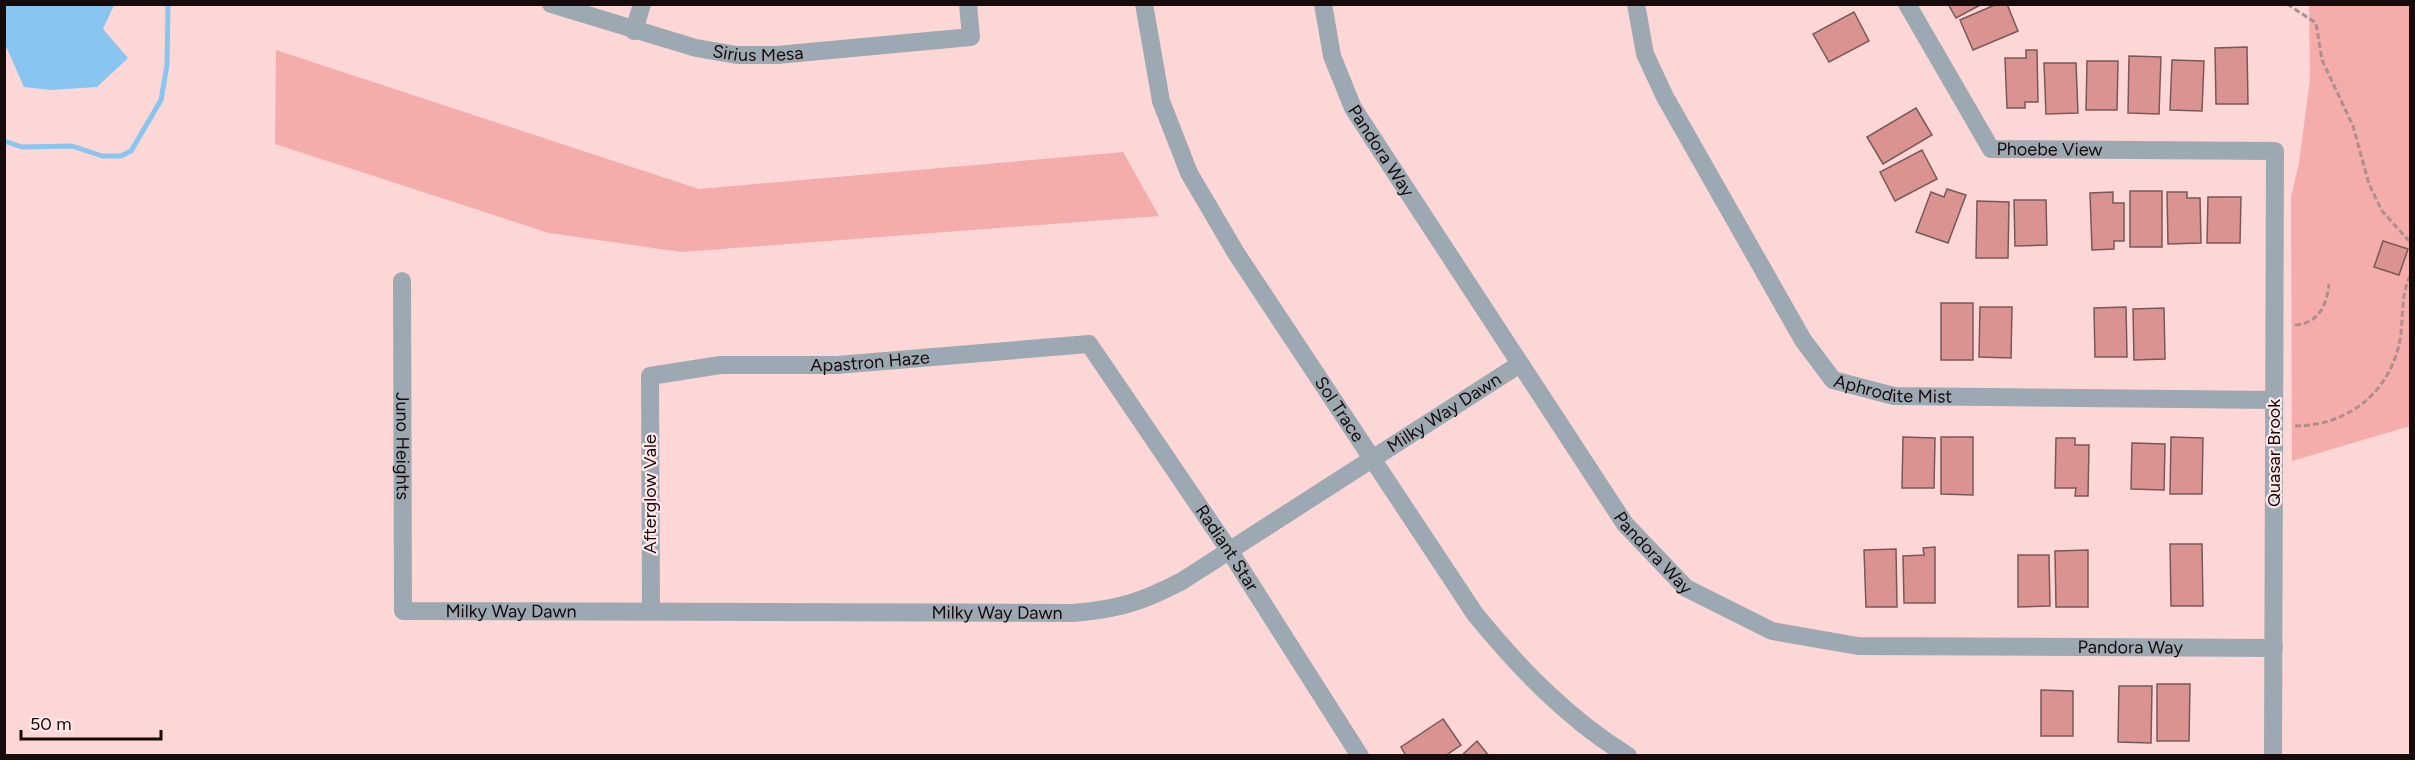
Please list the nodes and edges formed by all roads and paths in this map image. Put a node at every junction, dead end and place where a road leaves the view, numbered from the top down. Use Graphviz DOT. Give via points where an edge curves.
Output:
graph roads {
  1 [pos="551,4"];
  2 [pos="642,4"];
  3 [pos="968,4"];
  4 [pos="1144,4"];
  5 [pos="1323,4"];
  6 [pos="1636,4"];
  7 [pos="1906,4"];
  8 [pos="2287,4"];
  9 [pos="634,31"];
  10 [pos="2275,151"];
  11 [pos="2410,242"];
  12 [pos="2410,276"];
  13 [pos="402,281"];
  14 [pos="2329,284"];
  15 [pos="2295,325"];
  16 [pos="1089,344"];
  17 [pos="1520,364"];
  18 [pos="650,376"];
  19 [pos="2274,400"];
  20 [pos="2295,426"];
  21 [pos="1372,457"];
  22 [pos="1229,550"];
  23 [pos="403,610"];
  24 [pos="651,612"];
  25 [pos="2274,648"];
  26 [pos="1360,756"];
  27 [pos="1628,756"];
  28 [pos="2273,756"];
  1 -- 9 [label="street, Sirius Mesa"];
  2 -- 9 [label="street"];
  3 -- 9 [label="street, Sirius Mesa" via="971,37 777,56 736,56"];
  4 -- 21 [label="street, Sol Trace" via="1161,101 1189,173 1236,253"];
  5 -- 17 [label="street, Pandora Way" via="1332,56 1353,108"];
  6 -- 19 [label="street, Aphrodite Mist" via="1645,54 1665,97 1803,340 1833,380 1894,396"];
  7 -- 10 [label="street, Phoebe View" via="1991,149"];
  8 -- 11 [label="path" via="2316,23 2322,60 2353,126 2369,184 2382,211"];
  10 -- 19 [label="street, Quasar Brook"];
  12 -- 20 [label="path" via="2403,299 2400,339 2385,380 2367,401 2346,416 2328,423"];
  13 -- 23 [label="street, Juno Heights"];
  14 -- 15 [label="path" via="2316,318 2305,325"];
  16 -- 18 [label="street, Apastron Haze" via="837,365 720,365"];
  16 -- 22 [label="street, Radiant Star"];
  17 -- 21 [label="street, Milky Way Dawn"];
  17 -- 25 [label="street, Pandora Way" via="1624,524 1686,588 1772,631 1858,646"];
  18 -- 24 [label="street, Afterglow Vale"];
  19 -- 25 [label="street, Quasar Brook"];
  21 -- 22 [label="street, Milky Way Dawn"];
  21 -- 27 [label="street, Sol Trace" via="1475,614 1517,666 1559,706"];
  22 -- 24 [label="street, Milky Way Dawn" via="1182,582 1148,599 1115,609"];
  22 -- 26 [label="street, Radiant Star"];
  23 -- 24 [label="street, Milky Way Dawn"];
  25 -- 28 [label="street, Quasar Brook"];
}
